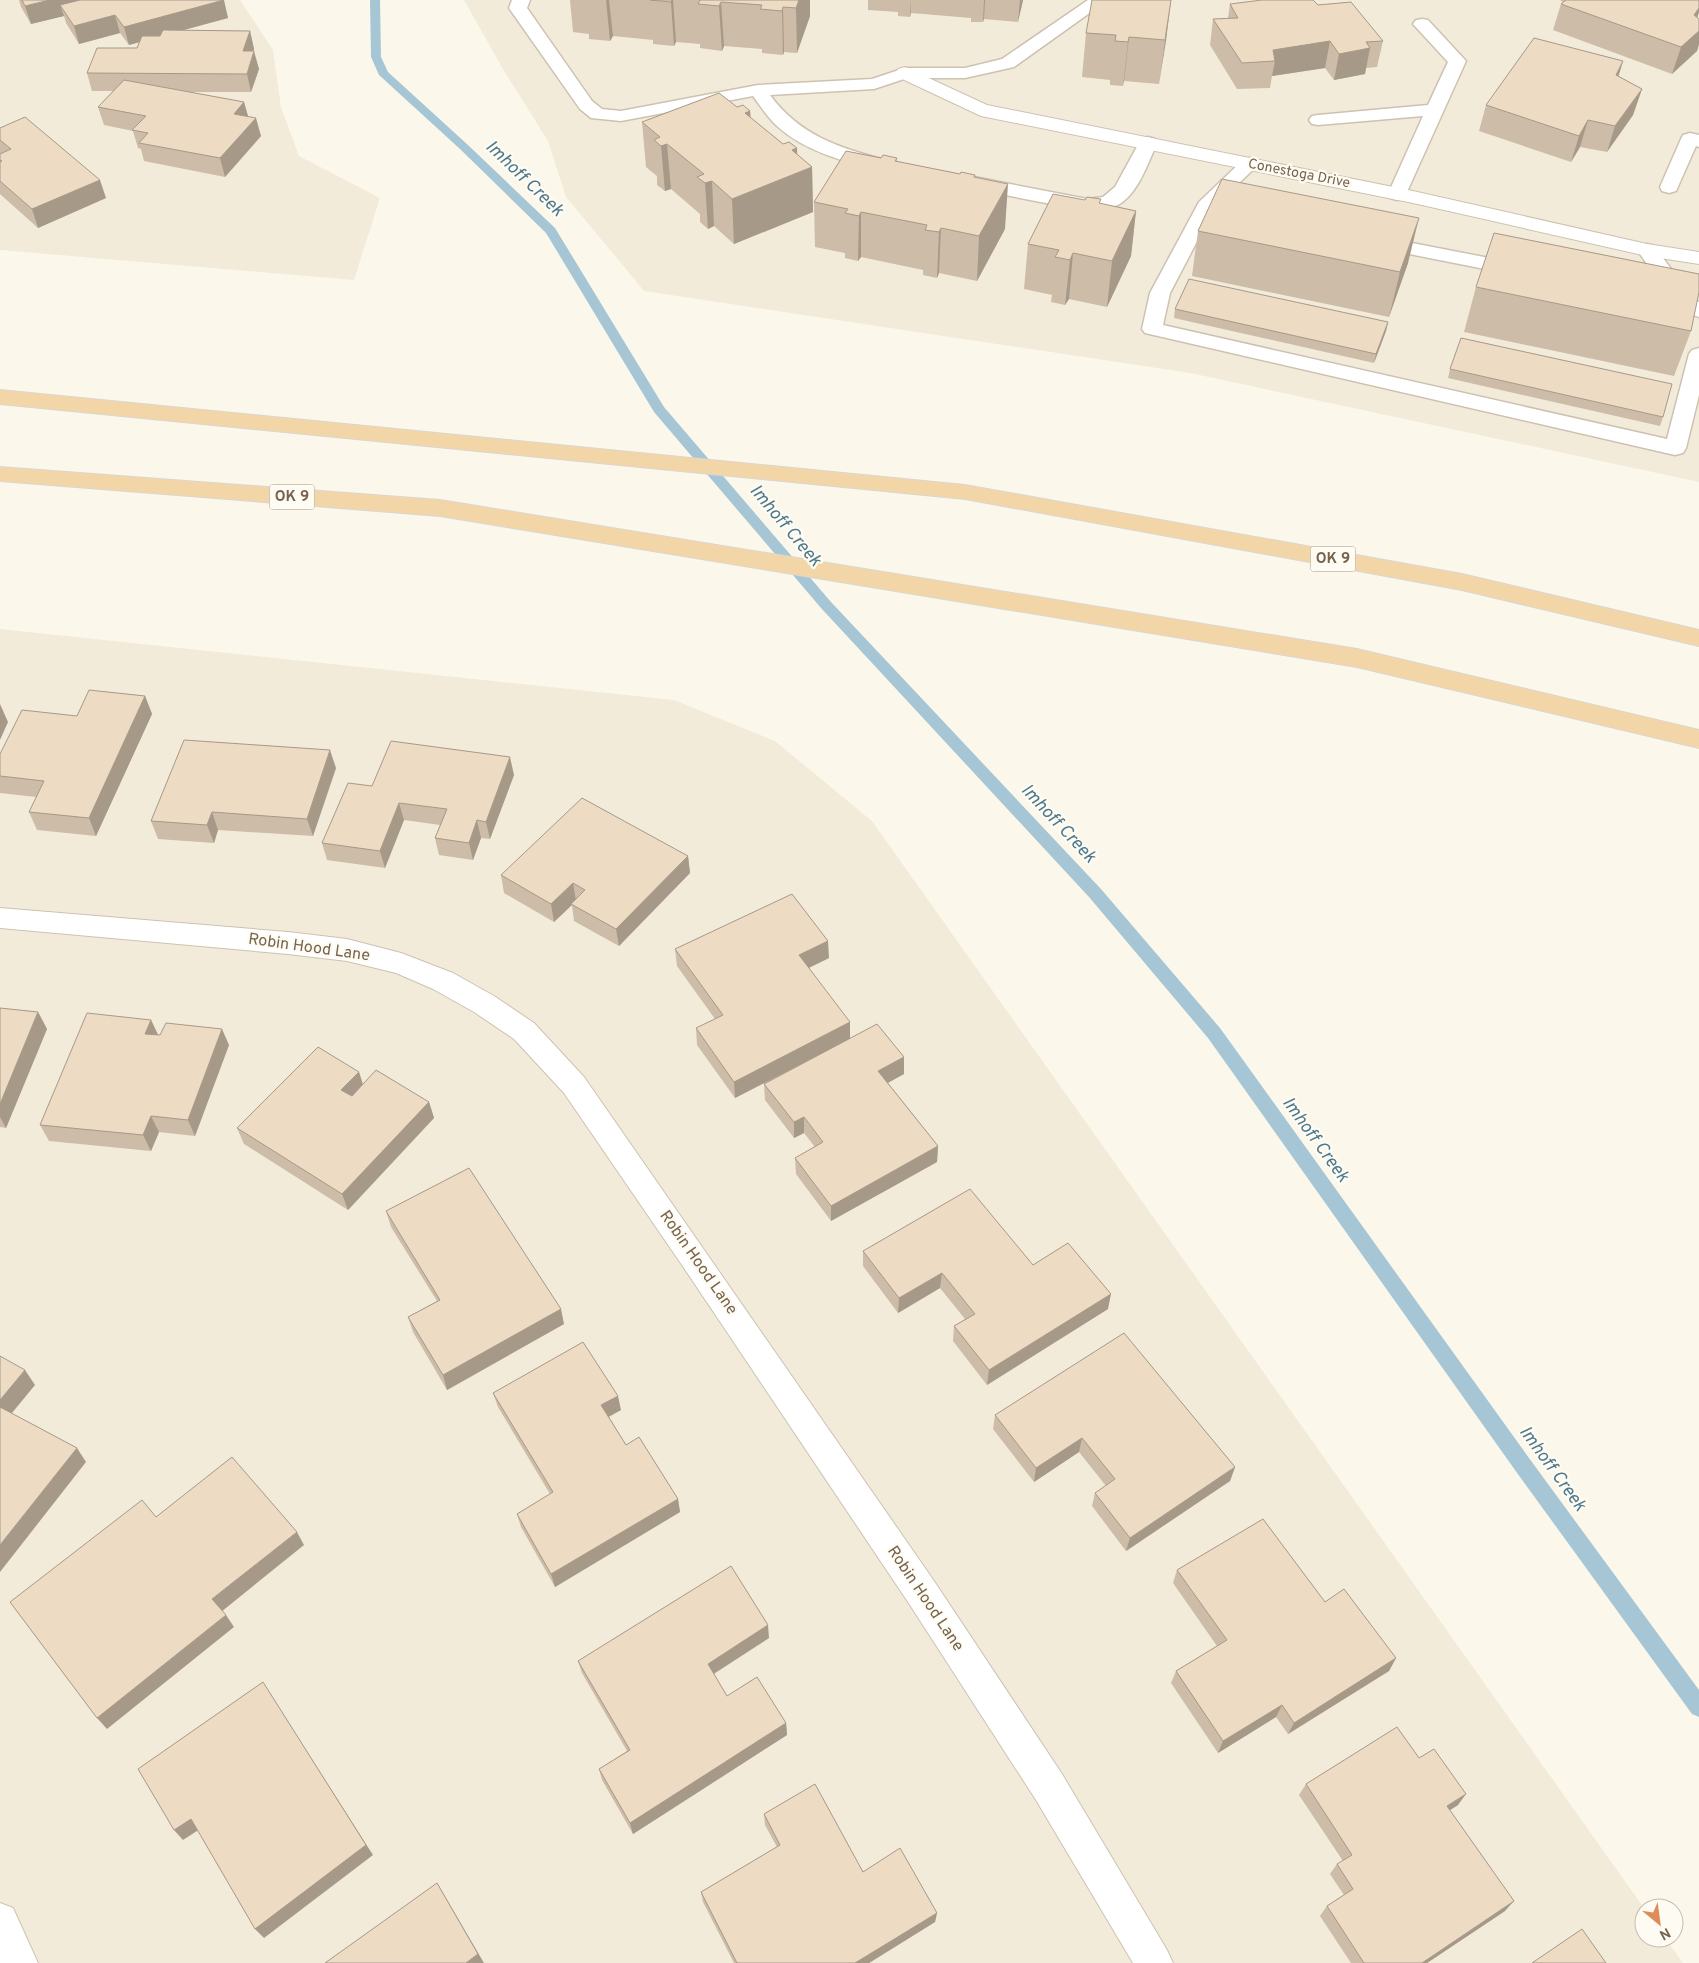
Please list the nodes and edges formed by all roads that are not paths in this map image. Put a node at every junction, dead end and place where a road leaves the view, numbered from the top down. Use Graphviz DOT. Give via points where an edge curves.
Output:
graph roads {
  1 [pos="522,0"];
  2 [pos="1096,2"];
  3 [pos="1422,24"];
  4 [pos="905,73"];
  5 [pos="758,90"];
  6 [pos="1435,110"];
  7 [pos="1318,120"];
  8 [pos="1699,141"];
  9 [pos="1148,144"];
  10 [pos="1250,164"];
  11 [pos="893,167"];
  12 [pos="961,180"];
  13 [pos="1669,187"];
  14 [pos="1397,194"];
  15 [pos="1361,240"];
  16 [pos="1647,250"];
  17 [pos="1699,258"];
  18 [pos="1537,273"];
  19 [pos="1655,295"];
  20 [pos="1692,306"];
  21 [pos="1699,354"];
  22 [pos="0,397"];
  23 [pos="0,474"];
  24 [pos="1699,638"];
  25 [pos="1699,739"];
  26 [pos="0,918"];
  27 [pos="0,1921"];
  28 [pos="19,1963"];
  29 [pos="1154,1963"];
  1 -- 5 [label="lane" via="518,8 586,105 597,114 621,116"];
  2 -- 4 [label="lane" via="1008,63 965,73"];
  3 -- 6 [label="lane" via="1457,61"];
  4 -- 5 [label="lane" via="874,84"];
  4 -- 9 [label="street, Conestoga Drive" via="981,110"];
  5 -- 11 [label="lane" via="786,125 829,149"];
  6 -- 7 [label="lane"];
  6 -- 14 [label="lane"];
  8 -- 13 [label="lane" via="1690,139"];
  9 -- 10 [label="street, Conestoga Drive"];
  9 -- 12 [label="lane" via="1125,187 1111,201 1101,203 1087,205"];
  10 -- 14 [label="street, Conestoga Drive"];
  10 -- 21 [label="lane" via="1208,202 1213,212 1160,293 1152,329 1675,448"];
  14 -- 16 [label="street, Conestoga Drive"];
  15 -- 18 [label="lane"];
  16 -- 17 [label="street, Conestoga Drive"];
  16 -- 20 [label="lane"];
  19 -- 20 [label="lane"];
  22 -- 24 [label="highway, OK 9" via="965,492 1462,582"];
  23 -- 25 [label="highway, OK 9" via="440,508 1357,658"];
  26 -- 29 [label="street, Robin Hood Lane" via="347,950 401,964 443,981 524,1031 574,1086 922,1593 1049,1787"];
  27 -- 28 [label="street"];
}
